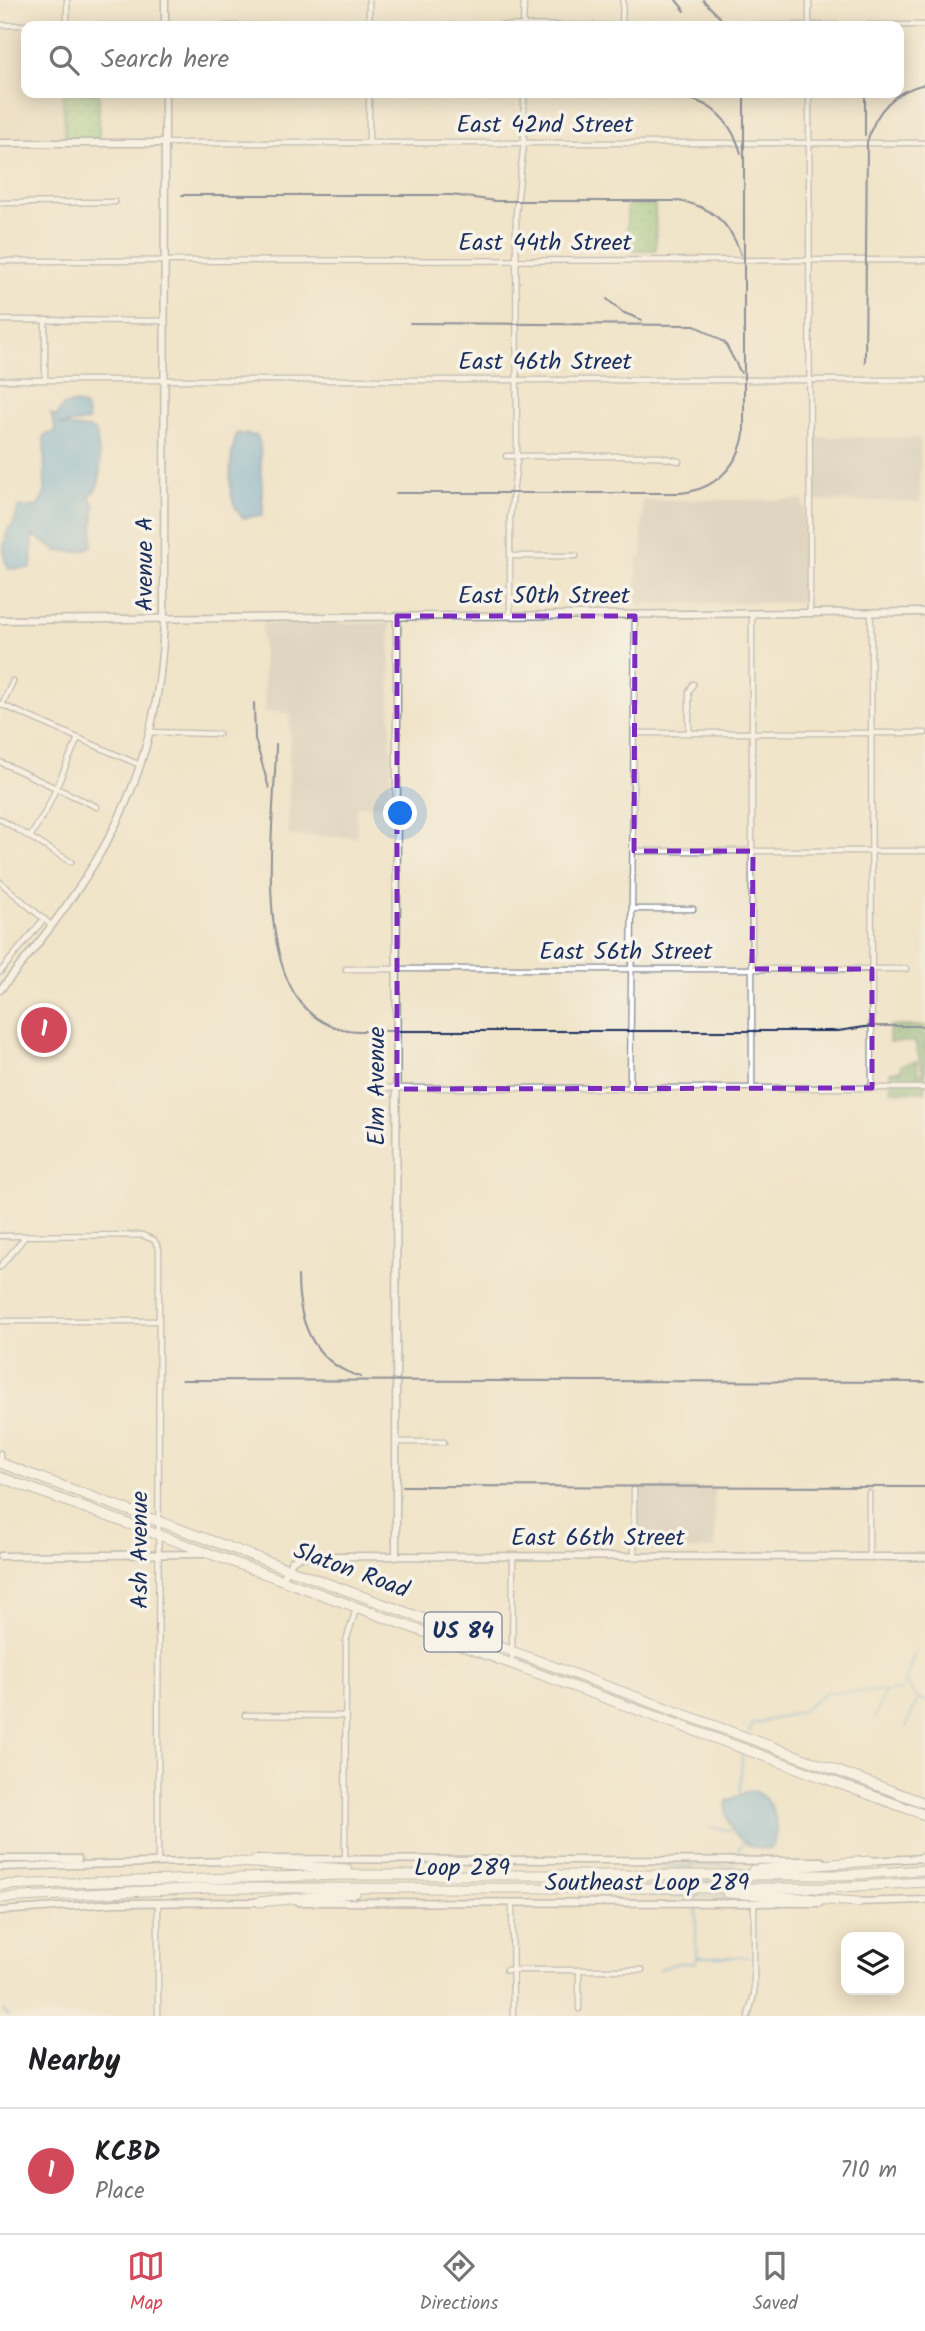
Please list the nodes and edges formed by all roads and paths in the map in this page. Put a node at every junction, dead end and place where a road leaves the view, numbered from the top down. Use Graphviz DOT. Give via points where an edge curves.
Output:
graph roads {
  1 [pos="67,0"];
  2 [pos="165,0"];
  3 [pos="369,0"];
  4 [pos="524,0"];
  5 [pos="622,0"];
  6 [pos="810,0"];
  7 [pos="67,21"];
  8 [pos="167,21"];
  9 [pos="369,21"];
  10 [pos="523,21"];
  11 [pos="622,21"];
  12 [pos="809,21"];
  13 [pos="0,25"];
  14 [pos="21,25"];
  15 [pos="904,25"];
  16 [pos="925,25"];
  17 [pos="164,98"];
  18 [pos="369,98"];
  19 [pos="524,98"];
  20 [pos="809,98"];
  21 [pos="524,142"];
  22 [pos="809,142"];
  23 [pos="0,143"];
  24 [pos="164,143"];
  25 [pos="369,143"];
  26 [pos="925,143"];
  27 [pos="116,202"];
  28 [pos="0,203"];
  29 [pos="810,260"];
  30 [pos="925,260"];
  31 [pos="0,261"];
  32 [pos="164,261"];
  33 [pos="516,261"];
  34 [pos="0,320"];
  35 [pos="45,320"];
  36 [pos="164,321"];
  37 [pos="516,379"];
  38 [pos="810,379"];
  39 [pos="0,380"];
  40 [pos="45,380"];
  41 [pos="164,380"];
  42 [pos="925,380"];
  43 [pos="506,456"];
  44 [pos="517,456"];
  45 [pos="679,461"];
  46 [pos="510,556"];
  47 [pos="576,556"];
  48 [pos="752,612"];
  49 [pos="810,612"];
  50 [pos="872,612"];
  51 [pos="925,612"];
  52 [pos="635,615"];
  53 [pos="397,616"];
  54 [pos="510,616"];
  55 [pos="0,620"];
  56 [pos="164,620"];
  57 [pos="13,681"];
  58 [pos="693,684"];
  59 [pos="1,704"];
  60 [pos="149,732"];
  61 [pos="634,733"];
  62 [pos="689,733"];
  63 [pos="753,733"];
  64 [pos="871,733"];
  65 [pos="925,733"];
  66 [pos="219,734"];
  67 [pos="78,737"];
  68 [pos="0,762"];
  69 [pos="140,765"];
  70 [pos="56,787"];
  71 [pos="97,807"];
  72 [pos="0,819"];
  73 [pos="30,837"];
  74 [pos="634,850"];
  75 [pos="752,851"];
  76 [pos="872,851"];
  77 [pos="925,851"];
  78 [pos="71,862"];
  79 [pos="1,884"];
  80 [pos="634,909"];
  81 [pos="693,909"];
  82 [pos="44,919"];
  83 [pos="53,927"];
  84 [pos="346,969"];
  85 [pos="397,969"];
  86 [pos="633,969"];
  87 [pos="752,969"];
  88 [pos="872,969"];
  89 [pos="906,969"];
  90 [pos="0,972"];
  91 [pos="0,990"];
  92 [pos="386,1088"];
  93 [pos="872,1088"];
  94 [pos="925,1088"];
  95 [pos="397,1089"];
  96 [pos="630,1089"];
  97 [pos="752,1089"];
  98 [pos="0,1236"];
  99 [pos="26,1236"];
  100 [pos="0,1266"];
  101 [pos="0,1321"];
  102 [pos="156,1321"];
  103 [pos="396,1442"];
  104 [pos="444,1442"];
  105 [pos="0,1453"];
  106 [pos="0,1461"];
  107 [pos="0,1477"];
  108 [pos="634,1490"];
  109 [pos="869,1493"];
  110 [pos="158,1521"];
  111 [pos="158,1533"];
  112 [pos="213,1553"];
  113 [pos="0,1556"];
  114 [pos="158,1556"];
  115 [pos="396,1557"];
  116 [pos="513,1557"];
  117 [pos="634,1557"];
  118 [pos="869,1558"];
  119 [pos="925,1558"];
  120 [pos="288,1568"];
  121 [pos="283,1578"];
  122 [pos="357,1608"];
  123 [pos="401,1609"];
  124 [pos="395,1622"];
  125 [pos="513,1651"];
  126 [pos="512,1665"];
  127 [pos="245,1715"];
  128 [pos="345,1716"];
  129 [pos="869,1782"];
  130 [pos="865,1793"];
  131 [pos="924,1802"];
  132 [pos="925,1815"];
  133 [pos="924,1857"];
  134 [pos="0,1859"];
  135 [pos="345,1859"];
  136 [pos="129,1861"];
  137 [pos="158,1861"];
  138 [pos="223,1861"];
  139 [pos="870,1861"];
  140 [pos="0,1867"];
  141 [pos="925,1870"];
  142 [pos="436,1874"];
  143 [pos="617,1875"];
  144 [pos="925,1882"];
  145 [pos="0,1885"];
  146 [pos="411,1887"];
  147 [pos="617,1887"];
  148 [pos="0,1898"];
  149 [pos="925,1900"];
  150 [pos="158,1902"];
  151 [pos="259,1902"];
  152 [pos="512,1902"];
  153 [pos="858,1902"];
  154 [pos="754,1903"];
  155 [pos="0,1912"];
  156 [pos="509,1970"];
  157 [pos="579,1970"];
  158 [pos="642,1970"];
  159 [pos="579,2009"];
  160 [pos="158,2016"];
  161 [pos="513,2016"];
  162 [pos="748,2016"];
  1 -- 7 [label="street"];
  2 -- 8 [label="main road"];
  3 -- 9 [label="street"];
  4 -- 10 [label="street"];
  5 -- 11 [label="street"];
  6 -- 12 [label="street"];
  13 -- 14 [label="street"];
  15 -- 16 [label="street"];
  17 -- 24 [label="main road, Avenue A"];
  18 -- 25 [label="street"];
  19 -- 21 [label="street"];
  20 -- 22 [label="street"];
  21 -- 22 [label="street, East 42nd Street"];
  21 -- 25 [label="street, East 42nd Street"];
  21 -- 33 [label="street"];
  22 -- 26 [label="street, East 42nd Street"];
  22 -- 29 [label="street"];
  23 -- 24 [label="main road"];
  24 -- 25 [label="street, East 42nd Street"];
  24 -- 32 [label="main road, Avenue A"];
  27 -- 28 [label="street"];
  29 -- 30 [label="street, East 44th Street"];
  29 -- 33 [label="street, East 44th Street"];
  29 -- 38 [label="street"];
  31 -- 32 [label="street, East 44th Street"];
  32 -- 33 [label="street, East 44th Street"];
  32 -- 36 [label="main road, Avenue A"];
  33 -- 37 [label="street"];
  34 -- 35 [label="street"];
  35 -- 36 [label="street"];
  35 -- 40 [label="street"];
  36 -- 41 [label="main road, Avenue A"];
  37 -- 38 [label="street, East 46th Street"];
  37 -- 41 [label="street, East 46th Street"];
  37 -- 44 [label="street"];
  38 -- 42 [label="street, East 46th Street"];
  38 -- 49 [label="street"];
  39 -- 40 [label="street, East 46th Street"];
  40 -- 41 [label="street, East 46th Street"];
  41 -- 56 [label="main road, Avenue A"];
  43 -- 44 [label="street"];
  44 -- 45 [label="street" via="654,456"];
  44 -- 46 [label="street"];
  46 -- 47 [label="street"];
  46 -- 54 [label="street"];
  48 -- 49 [label="main road, East 50th Street"];
  48 -- 52 [label="main road, East 50th Street"];
  48 -- 63 [label="street"];
  49 -- 50 [label="main road, East 50th Street"];
  50 -- 51 [label="main road, East 50th Street"];
  50 -- 64 [label="street"];
  52 -- 54 [label="main road, East 50th Street"];
  52 -- 61 [label="street"];
  53 -- 54 [label="main road, East 50th Street"];
  53 -- 56 [label="main road, East 50th Street"];
  53 -- 85 [label="main road, Elm Avenue"];
  55 -- 56 [label="main road, East 50th Street"];
  56 -- 60 [label="main road, Avenue A"];
  57 -- 59 [label="street"];
  58 -- 62 [label="street"];
  59 -- 67 [label="street"];
  60 -- 66 [label="street"];
  60 -- 69 [label="main road, Avenue A"];
  61 -- 62 [label="street"];
  61 -- 74 [label="street"];
  62 -- 63 [label="street"];
  63 -- 64 [label="street"];
  63 -- 75 [label="street"];
  64 -- 65 [label="street"];
  64 -- 76 [label="street"];
  67 -- 69 [label="street"];
  67 -- 70 [label="street"];
  68 -- 70 [label="street"];
  69 -- 83 [label="main road, Avenue A" via="105,848"];
  70 -- 71 [label="street"];
  70 -- 73 [label="street"];
  72 -- 73 [label="street"];
  73 -- 78 [label="street"];
  74 -- 75 [label="street"];
  74 -- 80 [label="street"];
  75 -- 76 [label="street"];
  75 -- 87 [label="street"];
  76 -- 77 [label="street"];
  76 -- 88 [label="street"];
  79 -- 82 [label="street"];
  80 -- 81 [label="street"];
  80 -- 86 [label="street"];
  82 -- 83 [label="street"];
  82 -- 90 [label="street"];
  83 -- 91 [label="main road, Avenue A"];
  84 -- 85 [label="street, East 56th Street"];
  85 -- 86 [label="street, East 56th Street"];
  85 -- 95 [label="main road, Elm Avenue"];
  86 -- 87 [label="street, East 56th Street"];
  86 -- 96 [label="street"];
  87 -- 88 [label="street, East 56th Street"];
  87 -- 97 [label="street"];
  88 -- 89 [label="street, East 56th Street"];
  88 -- 93 [label="street"];
  92 -- 95 [label="street"];
  93 -- 94 [label="street"];
  93 -- 97 [label="street"];
  95 -- 96 [label="street"];
  95 -- 103 [label="main road, Elm Avenue"];
  96 -- 97 [label="street"];
  98 -- 99 [label="street"];
  99 -- 100 [label="street"];
  99 -- 102 [label="street, Ash Avenue" via="142,1235 154,1240 159,1249"];
  101 -- 102 [label="street"];
  102 -- 110 [label="street, Ash Avenue"];
  103 -- 104 [label="street"];
  103 -- 115 [label="main road, Elm Avenue"];
  105 -- 106 [label="street, Slaton Road"];
  106 -- 110 [label="highway, Slaton Road / US 84"];
  107 -- 111 [label="highway, Slaton Road / US 84"];
  108 -- 117 [label="street"];
  109 -- 118 [label="street"];
  110 -- 111 [label="street, Ash Avenue"];
  110 -- 120 [label="highway, Slaton Road / US 84"];
  111 -- 112 [label="highway, Slaton Road / US 84"];
  111 -- 114 [label="street, Ash Avenue"];
  112 -- 114 [label="main road"];
  112 -- 121 [label="highway, Slaton Road / US 84"];
  113 -- 114 [label="main road"];
  114 -- 137 [label="street, Ash Avenue"];
  115 -- 116 [label="main road, East 66th Street"];
  115 -- 120 [label="main road, East 66th Street" via="300,1556"];
  116 -- 117 [label="main road, East 66th Street"];
  116 -- 125 [label="street"];
  117 -- 118 [label="main road, East 66th Street"];
  118 -- 119 [label="main road, East 66th Street"];
  120 -- 121 [label="main road"];
  120 -- 123 [label="highway, Slaton Road / US 84"];
  121 -- 122 [label="highway, Slaton Road / US 84"];
  122 -- 124 [label="highway, Slaton Road / US 84"];
  122 -- 128 [label="street" via="346,1641"];
  123 -- 124 [label="highway"];
  123 -- 125 [label="highway, Slaton Road / US 84"];
  124 -- 126 [label="highway, Slaton Road / US 84"];
  125 -- 126 [label="street"];
  125 -- 129 [label="highway, Slaton Road / US 84"];
  126 -- 130 [label="highway, Slaton Road / US 84"];
  127 -- 128 [label="street"];
  128 -- 135 [label="street"];
  129 -- 130 [label="highway"];
  129 -- 131 [label="highway, Slaton Road / US 84"];
  130 -- 132 [label="highway, Slaton Road / US 84"];
  133 -- 139 [label="main road, Southeast Loop 289"];
  134 -- 136 [label="main road"];
  135 -- 138 [label="main road, Southeast Loop 289"];
  135 -- 139 [label="main road, Southeast Loop 289"];
  136 -- 137 [label="main road, Southeast Loop 289"];
  136 -- 140 [label="main road"];
  137 -- 138 [label="main road, Southeast Loop 289"];
  138 -- 142 [label="highway"];
  139 -- 143 [label="highway"];
  141 -- 143 [label="highway, Loop 289" via="842,1875"];
  142 -- 143 [label="highway, Loop 289"];
  142 -- 145 [label="highway, Loop 289" via="209,1876"];
  144 -- 147 [label="highway, Loop 289" via="813,1888"];
  146 -- 147 [label="highway, Loop 289"];
  146 -- 148 [label="highway, Loop 289" via="197,1889"];
  146 -- 151 [label="highway"];
  147 -- 153 [label="highway"];
  149 -- 153 [label="main road, Southeast Loop 289"];
  150 -- 151 [label="main road, Southeast Loop 289"];
  150 -- 155 [label="main road, Southeast Loop 289"];
  150 -- 160 [label="street"];
  151 -- 152 [label="main road, Southeast Loop 289"];
  152 -- 154 [label="main road, Southeast Loop 289"];
  152 -- 156 [label="street"];
  153 -- 154 [label="main road, Southeast Loop 289"];
  154 -- 162 [label="street" via="754,1995"];
  156 -- 157 [label="street"];
  156 -- 161 [label="street"];
  157 -- 158 [label="street"];
  157 -- 159 [label="street"];
}
